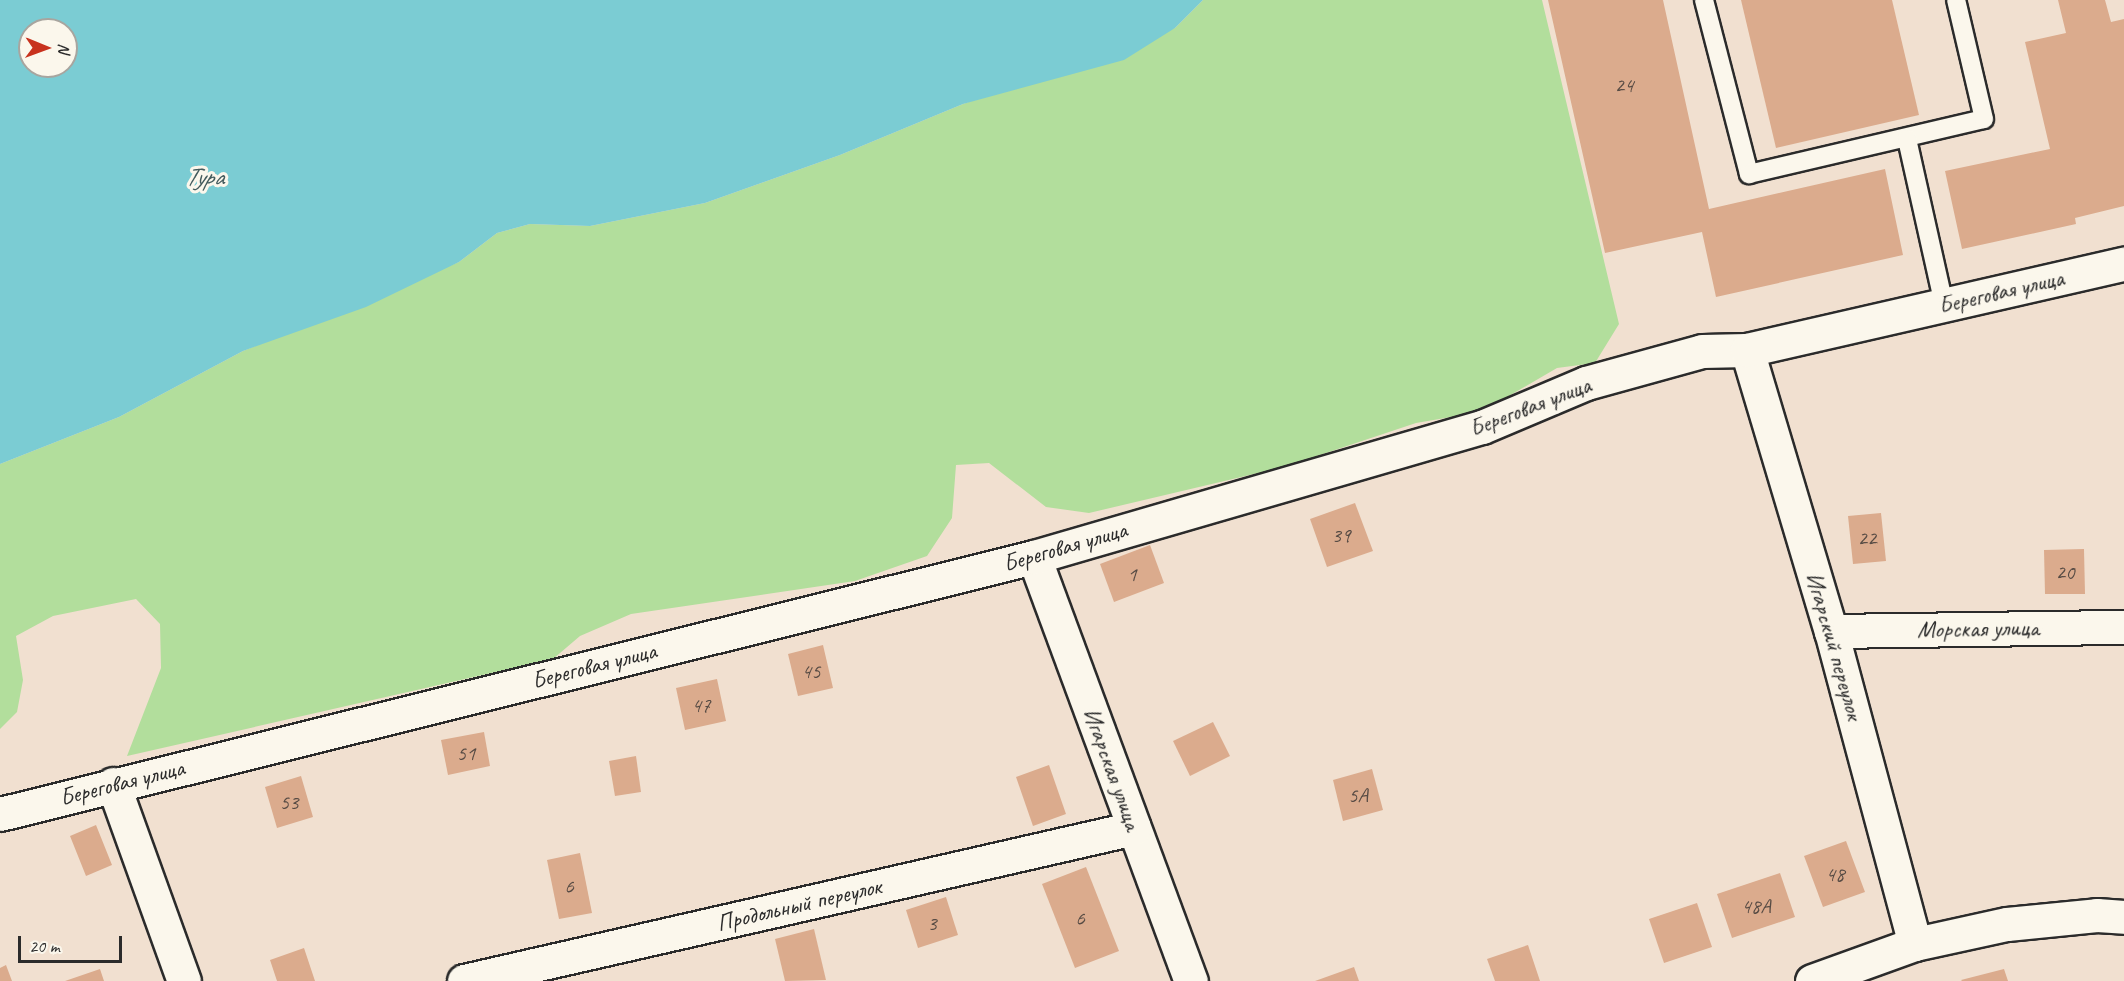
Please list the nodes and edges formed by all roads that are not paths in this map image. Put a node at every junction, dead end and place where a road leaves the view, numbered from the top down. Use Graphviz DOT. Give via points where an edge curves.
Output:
graph roads {
  1 [pos="1704,0"];
  2 [pos="1956,0"];
  3 [pos="1907,139"];
  4 [pos="2124,264"];
  5 [pos="1944,305"];
  6 [pos="1747,350"];
  7 [pos="1034,557"];
  8 [pos="2124,627"];
  9 [pos="1831,631"];
  10 [pos="113,784"];
  11 [pos="0,814"];
  12 [pos="1134,828"];
  13 [pos="2124,917"];
  14 [pos="1915,944"];
  15 [pos="184,981"];
  16 [pos="464,981"];
  17 [pos="1191,981"];
  18 [pos="1812,981"];
  1 -- 3 [label="lane" via="1749,174"];
  2 -- 3 [label="lane" via="1984,119"];
  3 -- 5 [label="lane"];
  4 -- 5 [label="street, Береговая улица"];
  5 -- 6 [label="street, Береговая улица"];
  6 -- 7 [label="street, Береговая улица" via="1702,351 1586,383 1482,427"];
  6 -- 9 [label="street, Игарский переулок"];
  7 -- 10 [label="street, Береговая улица"];
  7 -- 12 [label="street, Игарская улица"];
  8 -- 9 [label="street, Морская улица"];
  9 -- 14 [label="street, Игарский переулок"];
  10 -- 11 [label="street, Береговая улица"];
  10 -- 15 [label="street"];
  12 -- 16 [label="street, Продольный переулок"];
  12 -- 17 [label="street, Игарская улица"];
  13 -- 14 [label="street" via="2097,915 2007,924"];
  14 -- 18 [label="street"];
}
